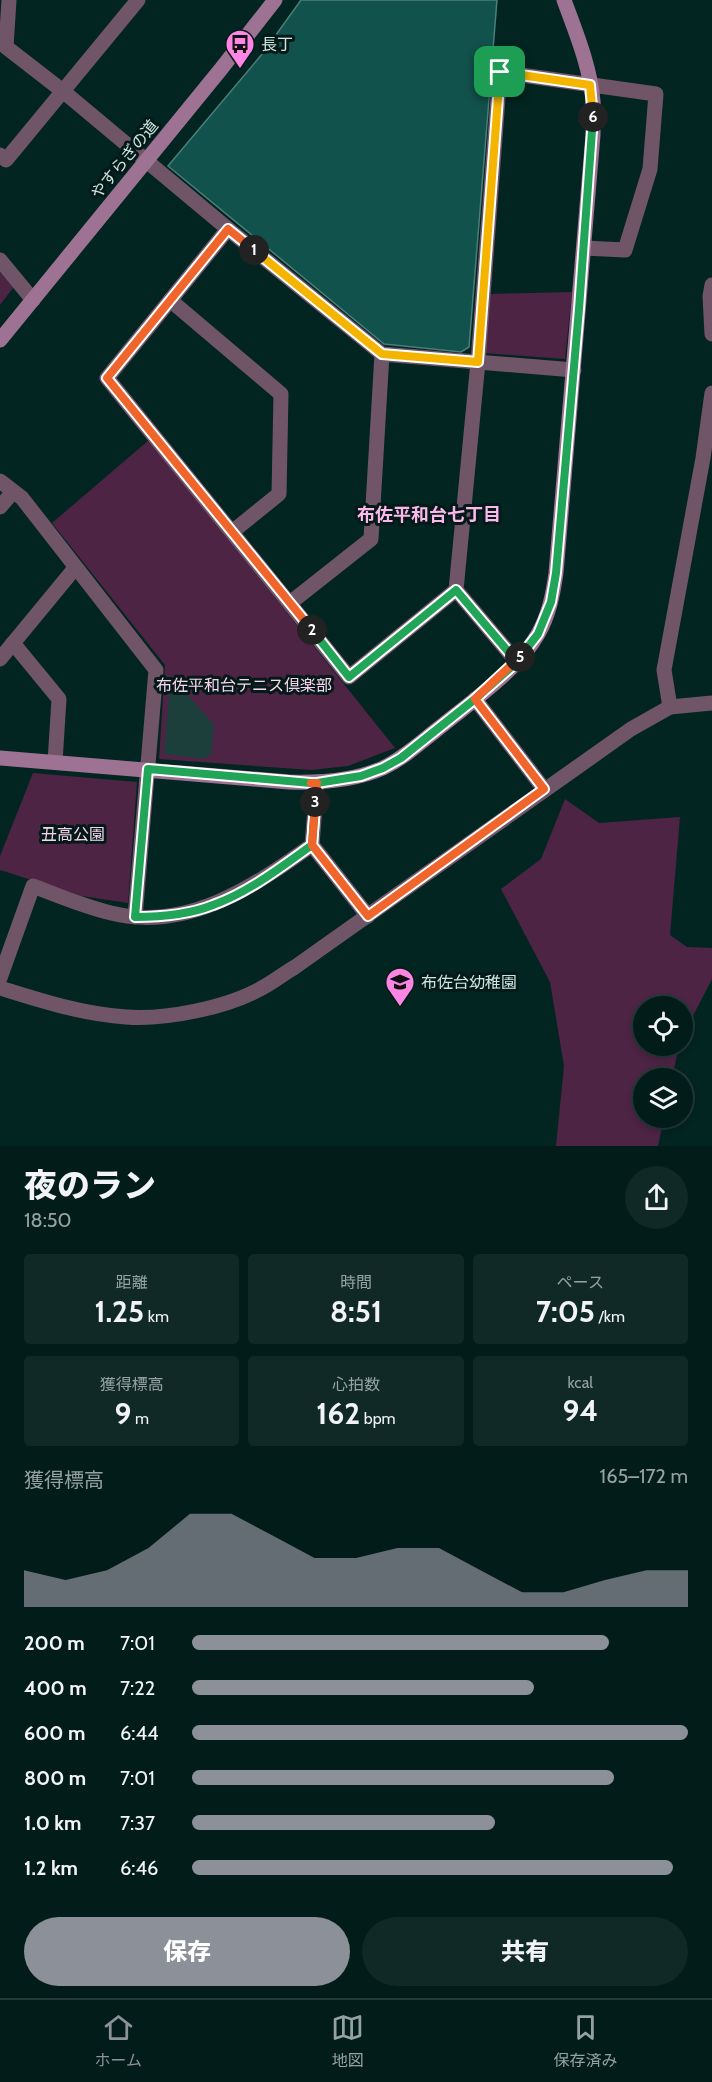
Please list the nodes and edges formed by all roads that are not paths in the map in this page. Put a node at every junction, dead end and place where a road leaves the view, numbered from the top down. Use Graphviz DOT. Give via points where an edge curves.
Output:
graph roads {
  1 [pos="9,0"];
  2 [pos="138,0"];
  3 [pos="275,0"];
  4 [pos="564,0"];
  5 [pos="590,85"];
  6 [pos="64,92"];
  7 [pos="0,155"];
  8 [pos="147,160"];
  9 [pos="228,229"];
  10 [pos="584,248"];
  11 [pos="0,260"];
  12 [pos="712,285"];
  13 [pos="33,300"];
  14 [pos="170,300"];
  15 [pos="712,334"];
  16 [pos="0,340"];
  17 [pos="382,354"];
  18 [pos="478,362"];
  19 [pos="574,370"];
  20 [pos="712,393"];
  21 [pos="0,481"];
  22 [pos="13,492"];
  23 [pos="0,507"];
  24 [pos="232,532"];
  25 [pos="75,568"];
  26 [pos="456,590"];
  27 [pos="290,603"];
  28 [pos="13,643"];
  29 [pos="0,659"];
  30 [pos="517,662"];
  31 [pos="475,699"];
  32 [pos="712,703"];
  33 [pos="670,707"];
  34 [pos="0,758"];
  35 [pos="55,762"];
  36 [pos="148,769"];
  37 [pos="317,783"];
  38 [pos="544,789"];
  39 [pos="312,845"];
  40 [pos="368,916"];
  41 [pos="135,917"];
  42 [pos="0,978"];
  43 [pos="0,988"];
  1 -- 6 [label="street" via="6,47"];
  2 -- 6 [label="street"];
  3 -- 8 [label="street, やすらぎの道"];
  4 -- 5 [label="street"];
  5 -- 10 [label="street" via="593,135"];
  5 -- 10 [label="street" via="656,94 650,169 625,250"];
  5 -- 18 [label="street" via="500,72"];
  6 -- 7 [label="street" via="6,160"];
  6 -- 8 [label="street"];
  8 -- 9 [label="street"];
  8 -- 13 [label="street, やすらぎの道"];
  9 -- 14 [label="street"];
  9 -- 17 [label="street"];
  10 -- 19 [label="street"];
  11 -- 13 [label="street"];
  12 -- 15 [label="street"];
  13 -- 16 [label="street, やすらぎの道"];
  14 -- 24 [label="street" via="107,378"];
  14 -- 24 [label="street" via="281,394 279,494"];
  17 -- 18 [label="street"];
  17 -- 27 [label="street" via="371,539"];
  18 -- 19 [label="street"];
  18 -- 26 [label="street"];
  19 -- 30 [label="street" via="551,602 538,634"];
  20 -- 33 [label="street" via="664,670"];
  21 -- 22 [label="street"];
  22 -- 23 [label="street"];
  22 -- 25 [label="street" via="22,498"];
  24 -- 27 [label="street"];
  25 -- 28 [label="street"];
  25 -- 36 [label="street" via="156,670"];
  26 -- 27 [label="street" via="349,677"];
  26 -- 30 [label="street"];
  28 -- 29 [label="street"];
  28 -- 35 [label="street" via="59,699"];
  30 -- 31 [label="street"];
  31 -- 37 [label="street" via="383,768"];
  31 -- 38 [label="street"];
  32 -- 33 [label="street"];
  33 -- 38 [label="street"];
  34 -- 35 [label="street"];
  35 -- 36 [label="street"];
  36 -- 37 [label="street"];
  36 -- 41 [label="street"];
  37 -- 39 [label="street"];
  38 -- 40 [label="street"];
  39 -- 40 [label="street"];
  39 -- 41 [label="street" via="268,876 213,906 160,917"];
  40 -- 43 [label="street" via="259,990 191,1012 126,1017 47,1003"];
  41 -- 42 [label="street" via="112,914 33,886"];
}
